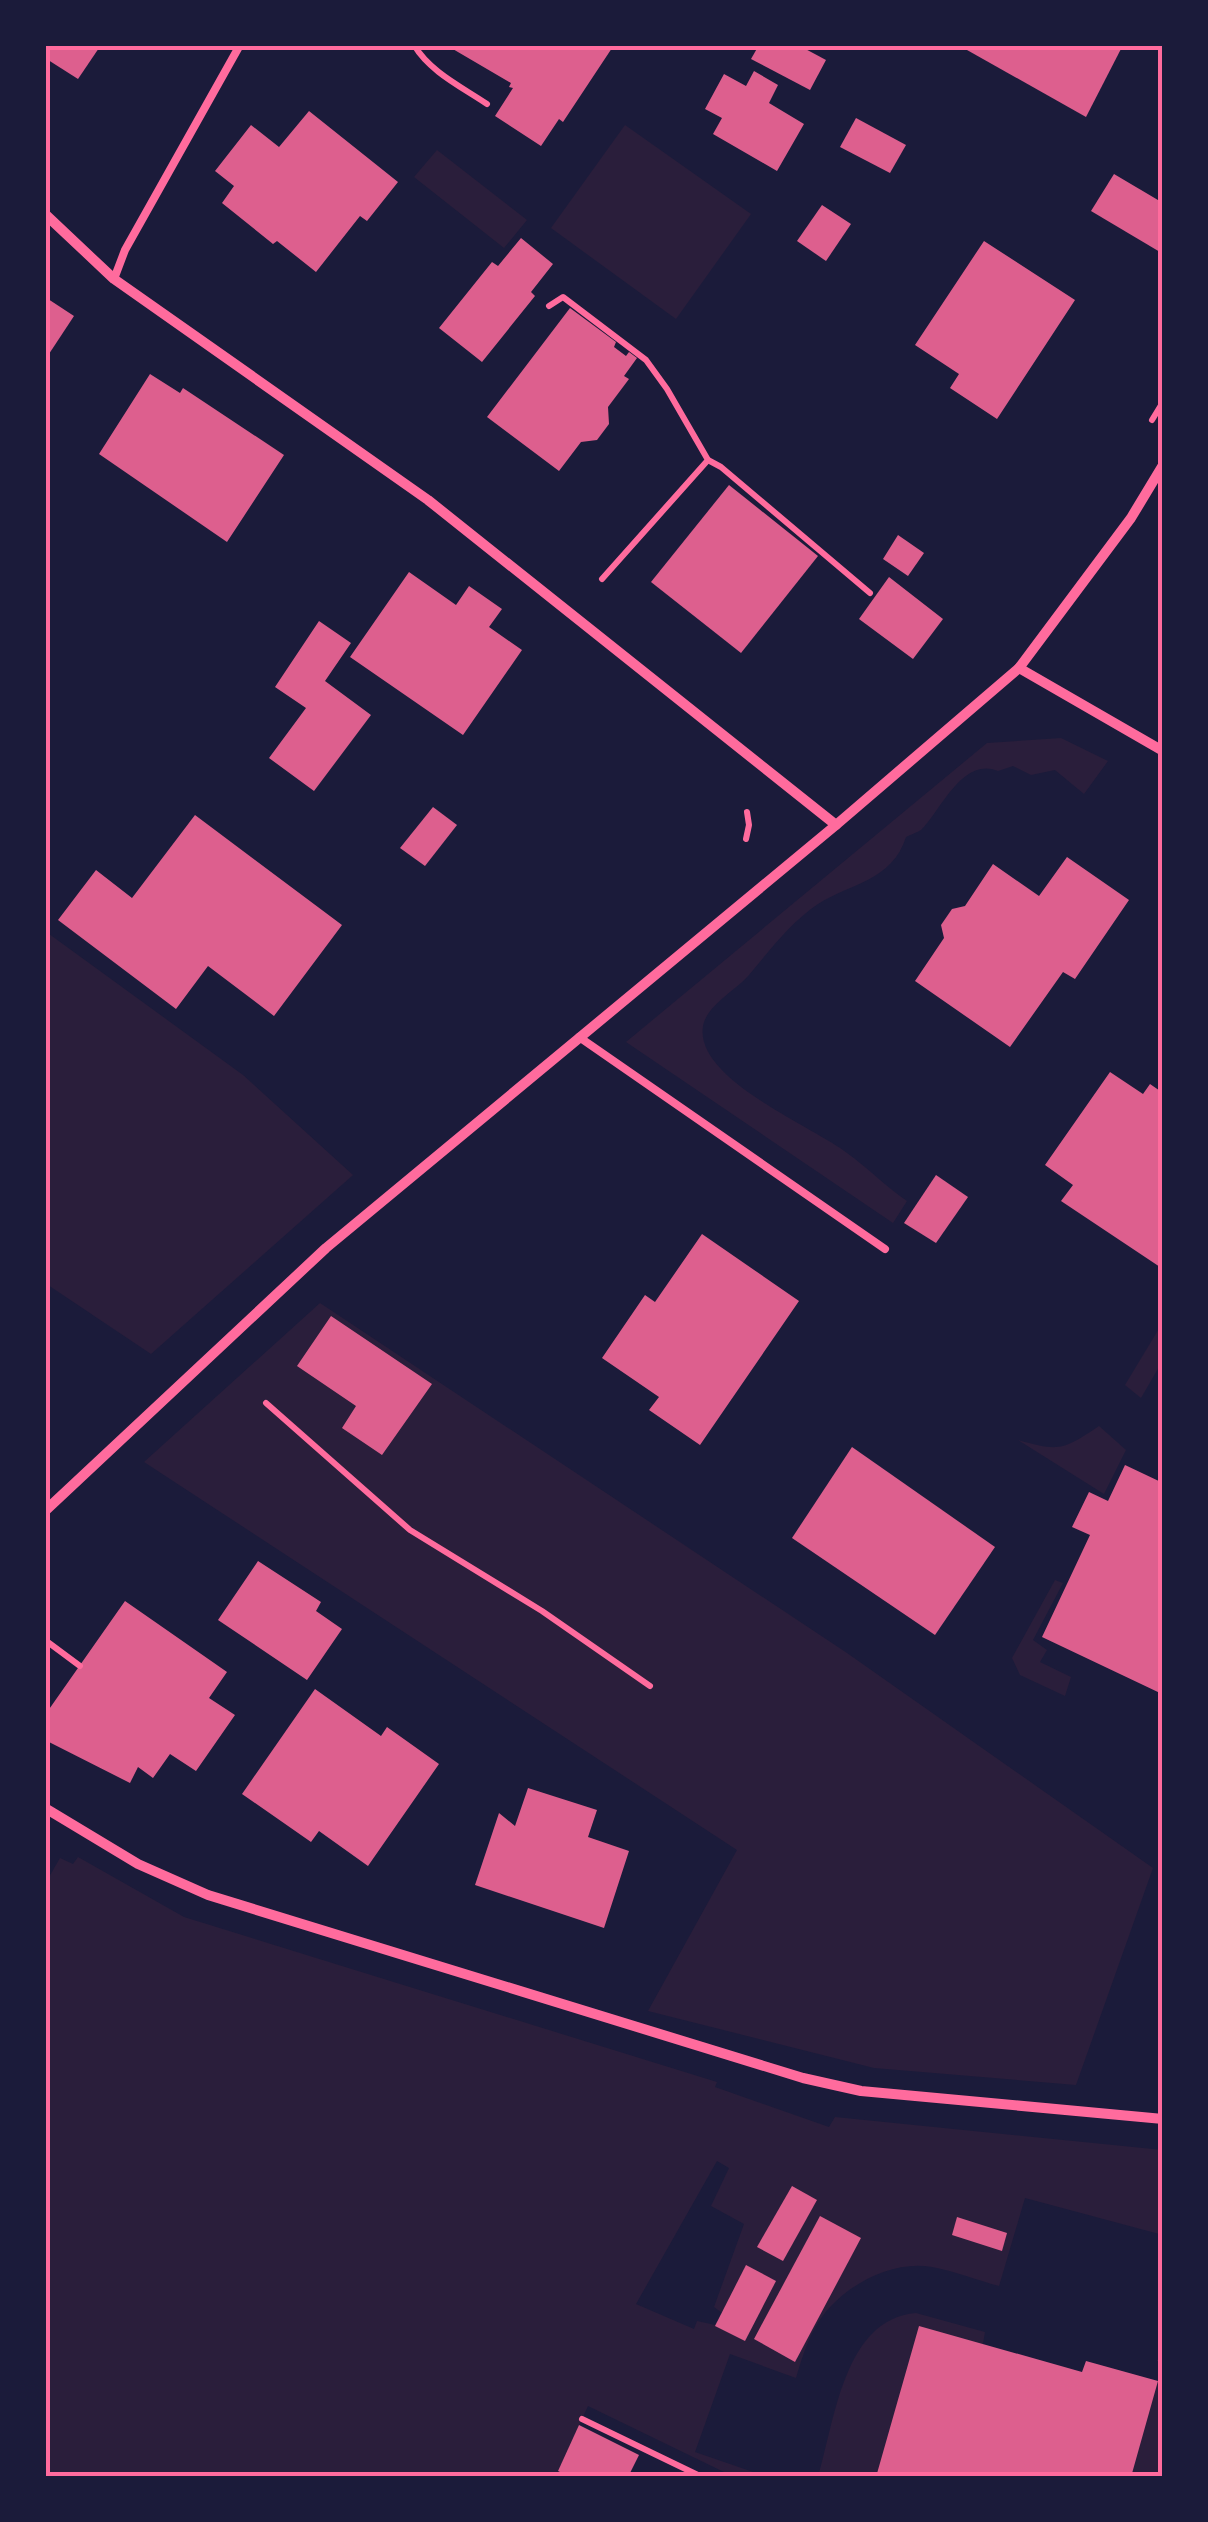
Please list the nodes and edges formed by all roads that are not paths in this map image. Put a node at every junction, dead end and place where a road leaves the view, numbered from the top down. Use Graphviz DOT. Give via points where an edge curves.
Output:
graph roads {
  1 [pos="240,45"];
  2 [pos="45,214"];
  3 [pos="114,280"];
  4 [pos="1163,465"];
  5 [pos="1019,668"];
  6 [pos="1163,751"];
  7 [pos="836,826"];
  8 [pos="579,1037"];
  9 [pos="885,1249"];
  10 [pos="45,1511"];
  11 [pos="45,1808"];
  12 [pos="1163,2119"];
  1 -- 3 [label="lane"];
  2 -- 3 [label="street"];
  3 -- 7 [label="street" via="428,500"];
  4 -- 5 [label="street"];
  5 -- 6 [label="street"];
  5 -- 7 [label="street"];
  7 -- 8 [label="street"];
  8 -- 9 [label="lane"];
  8 -- 10 [label="street" via="326,1248"];
  11 -- 12 [label="street" via="138,1864 208,1895 803,2078 861,2091"];
}
